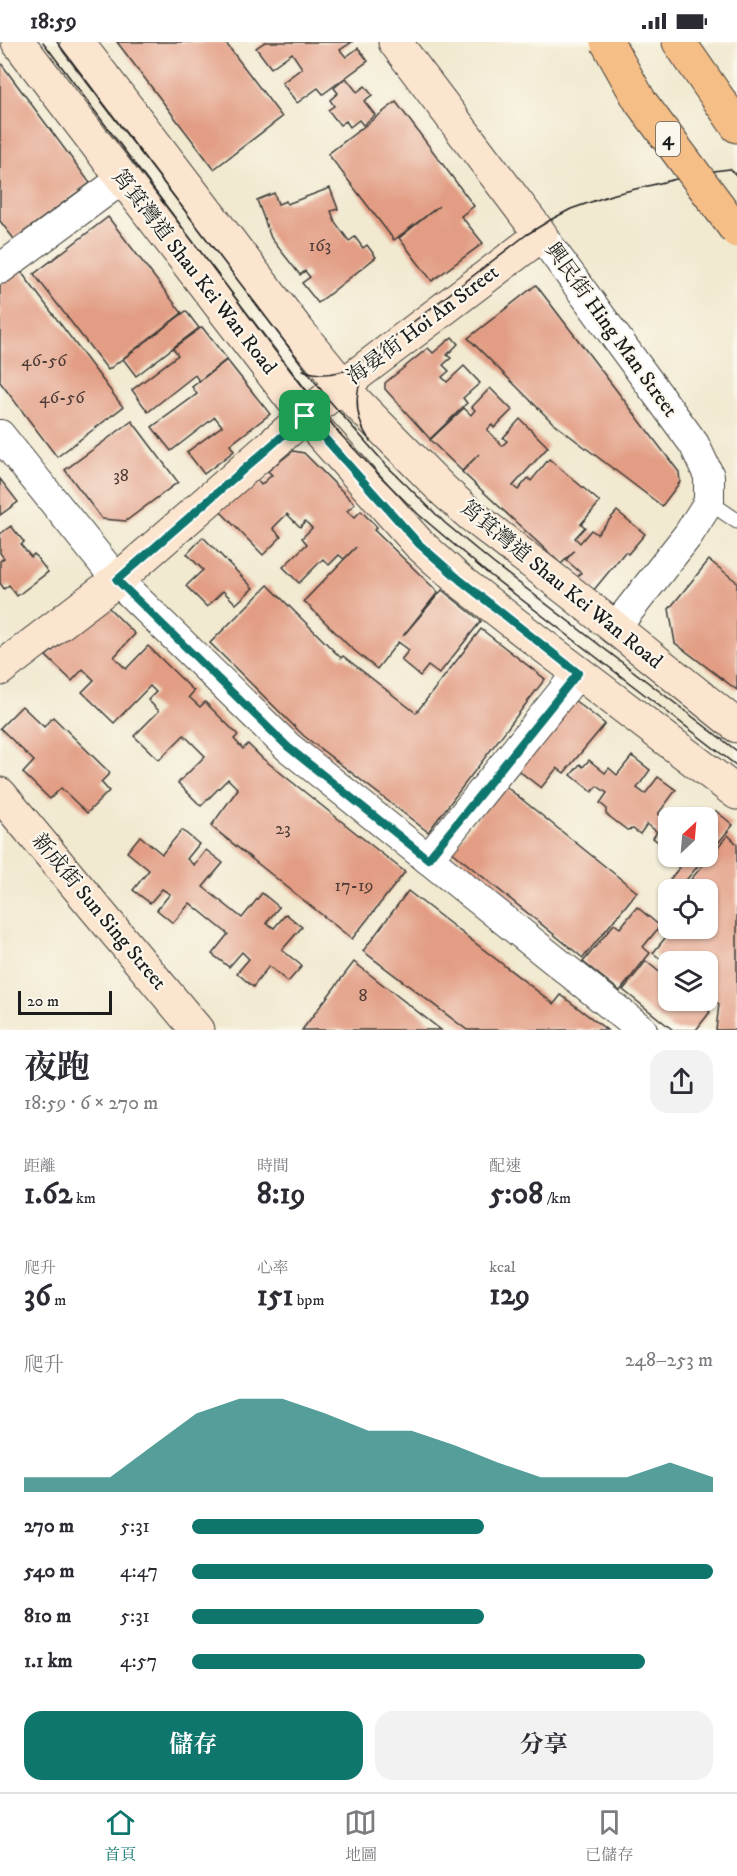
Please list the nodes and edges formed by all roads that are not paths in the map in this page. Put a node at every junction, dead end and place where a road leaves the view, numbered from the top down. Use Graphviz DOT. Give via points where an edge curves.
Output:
graph roads {
  1 [pos="18,42"];
  2 [pos="77,42"];
  3 [pos="395,42"];
  4 [pos="607,42"];
  5 [pos="680,42"];
  6 [pos="737,126"];
  7 [pos="122,178"];
  8 [pos="737,231"];
  9 [pos="541,235"];
  10 [pos="0,269"];
  11 [pos="342,386"];
  12 [pos="305,416"];
  13 [pos="0,435"];
  14 [pos="709,502"];
  15 [pos="737,521"];
  16 [pos="117,580"];
  17 [pos="615,628"];
  18 [pos="0,669"];
  19 [pos="578,673"];
  20 [pos="737,726"];
  21 [pos="737,793"];
  22 [pos="0,794"];
  23 [pos="428,859"];
  24 [pos="197,1030"];
  25 [pos="642,1030"];
  1 -- 7 [label="main road, 筲箕灣道 Shau Kei Wan Road"];
  2 -- 11 [label="main road, 筲箕灣道 Shau Kei Wan Road"];
  3 -- 9 [label="main road, 興民街 Hing Man Street"];
  4 -- 8 [label="highway, 4, bridge" via="640,101"];
  5 -- 6 [label="highway"];
  7 -- 10 [label="street"];
  7 -- 12 [label="main road, 筲箕灣道 Shau Kei Wan Road"];
  9 -- 11 [label="main road, 海晏街 Hoi An Street"];
  9 -- 14 [label="street, 興民街 Hing Man Street" via="694,444 709,476"];
  11 -- 12 [label="main road, 海晏街 Hoi An Street"];
  11 -- 17 [label="main road, 筲箕灣道 Shau Kei Wan Road" via="471,515"];
  12 -- 16 [label="main road, 海晏街 Hoi An Street"];
  12 -- 19 [label="main road, 筲箕灣道 Shau Kei Wan Road" via="419,544"];
  13 -- 16 [label="street"];
  14 -- 15 [label="lane"];
  14 -- 17 [label="street"];
  16 -- 18 [label="main road, 海晏街 Hoi An Street"];
  16 -- 23 [label="street" via="288,747"];
  17 -- 20 [label="main road, 筲箕灣道 Shau Kei Wan Road"];
  19 -- 21 [label="main road, 筲箕灣道 Shau Kei Wan Road"];
  19 -- 23 [label="street"];
  22 -- 24 [label="main road, 新成街 Sun Sing Street"];
  23 -- 25 [label="street"];
}
